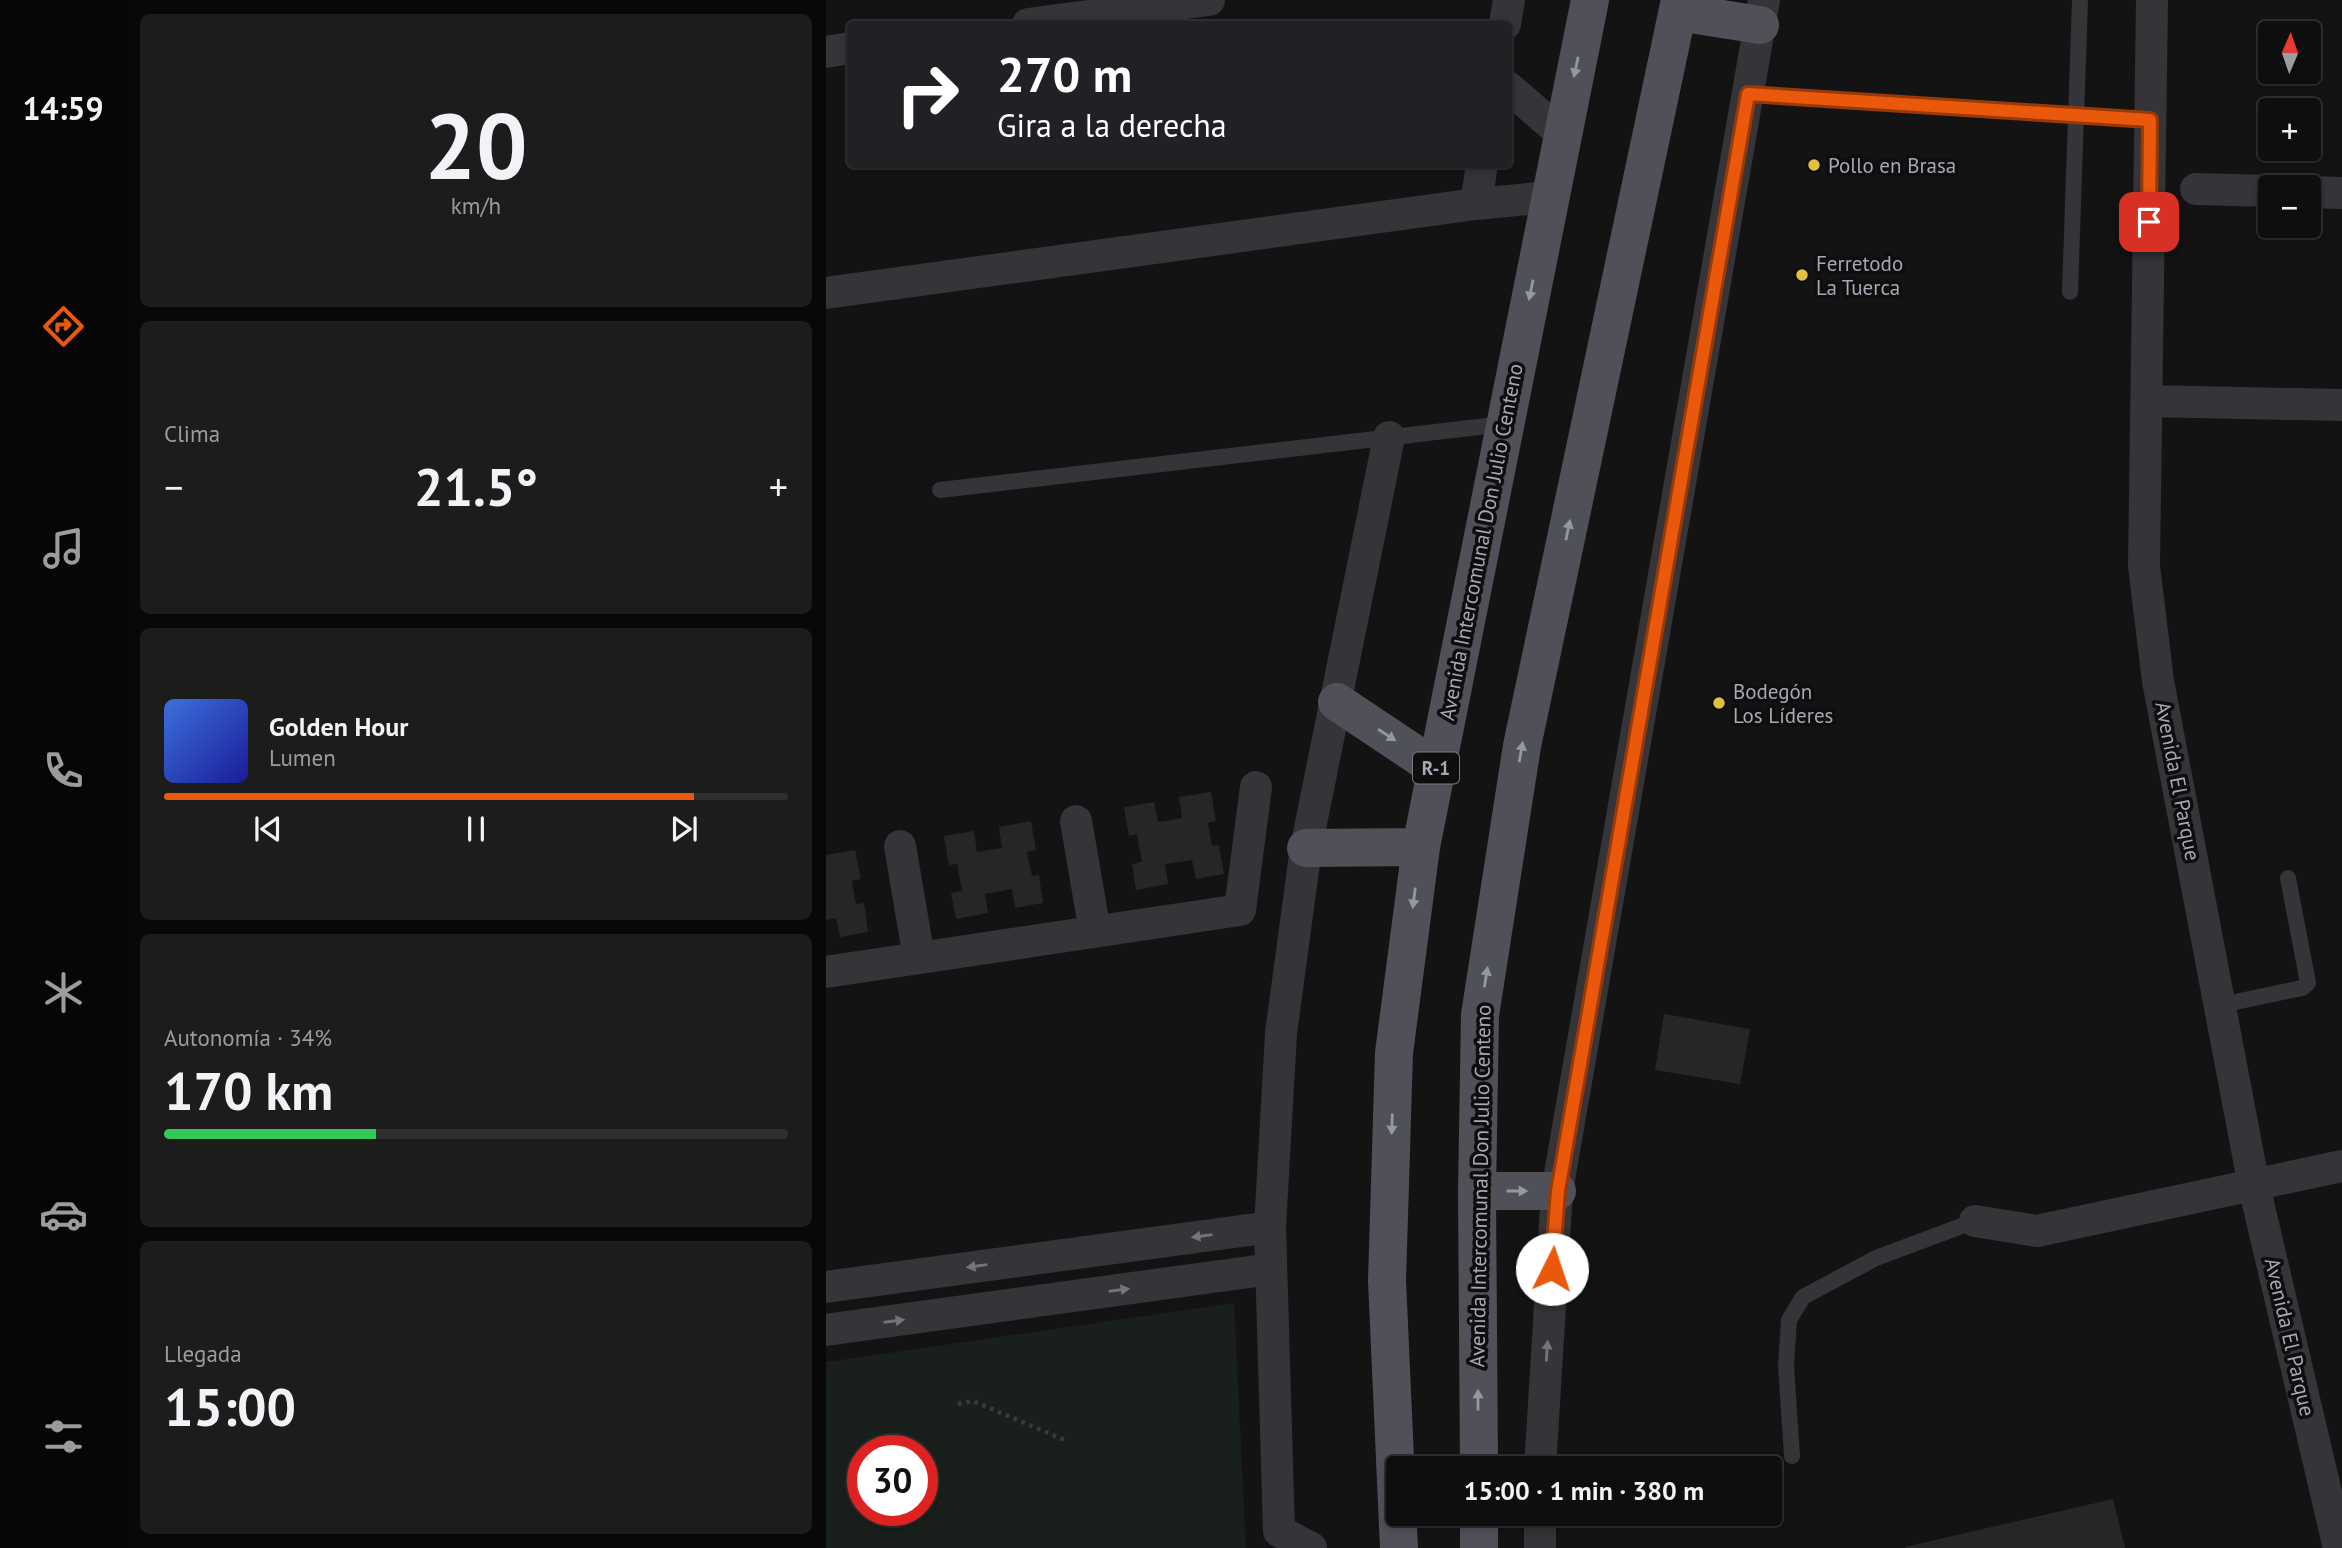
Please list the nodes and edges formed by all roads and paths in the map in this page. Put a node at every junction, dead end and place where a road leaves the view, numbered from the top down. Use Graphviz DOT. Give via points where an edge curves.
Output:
graph roads {
  1 [pos="1209,0"];
  2 [pos="1509,0"];
  3 [pos="1590,0"];
  4 [pos="2080,0"];
  5 [pos="2152,0"];
  6 [pos="1679,6"];
  7 [pos="1762,13"];
  8 [pos="1051,21"];
  9 [pos="1506,21"];
  10 [pos="847,48"];
  11 [pos="826,52"];
  12 [pos="1512,90"];
  13 [pos="1748,94"];
  14 [pos="2076,115"];
  15 [pos="2150,120"];
  16 [pos="1562,134"];
  17 [pos="1481,168"];
  18 [pos="2196,189"];
  19 [pos="2258,191"];
  20 [pos="2321,192"];
  21 [pos="2342,193"];
  22 [pos="1549,197"];
  23 [pos="1476,204"];
  24 [pos="2070,292"];
  25 [pos="826,293"];
  26 [pos="2147,401"];
  27 [pos="2342,405"];
  28 [pos="1504,424"];
  29 [pos="1389,437"];
  30 [pos="940,490"];
  31 [pos="1337,702"];
  32 [pos="1436,768"];
  33 [pos="1256,787"];
  34 [pos="1076,821"];
  35 [pos="900,846"];
  36 [pos="1421,847"];
  37 [pos="1306,848"];
  38 [pos="2288,878"];
  39 [pos="1095,932"];
  40 [pos="919,958"];
  41 [pos="826,972"];
  42 [pos="2221,1005"];
  43 [pos="2342,1166"];
  44 [pos="2254,1186"];
  45 [pos="1477,1191"];
  46 [pos="1558,1191"];
  47 [pos="1975,1221"];
  48 [pos="1270,1227"];
  49 [pos="1271,1269"];
  50 [pos="826,1287"];
  51 [pos="826,1331"];
  52 [pos="958,1404"];
  53 [pos="1067,1441"];
  54 [pos="1479,1456"];
  55 [pos="1541,1456"];
  56 [pos="1791,1456"];
  57 [pos="1479,1526"];
  58 [pos="1540,1526"];
  59 [pos="1281,1539"];
  60 [pos="1311,1548"];
  61 [pos="1399,1548"];
  62 [pos="1479,1548"];
  63 [pos="1540,1548"];
  64 [pos="2339,1548"];
  1 -- 8 [label="street"];
  2 -- 9 [label="street"];
  3 -- 16 [label="main road, Avenida Intercomunal Don Julio Centeno / R-1, one-way"];
  4 -- 14 [label="lane"];
  5 -- 15 [label="street, Avenida El Parque"];
  6 -- 7 [label="main road"];
  45 -- 6 [label="main road, Avenida Intercomunal Don Julio Centeno, one-way" via="1480,1015 1522,746"];
  7 -- 13 [label="street"];
  10 -- 11 [label="street"];
  12 -- 16 [label="street"];
  13 -- 14 [label="lane"];
  13 -- 46 [label="street"];
  14 -- 15 [label="lane"];
  14 -- 24 [label="lane"];
  15 -- 26 [label="street, Avenida El Parque"];
  16 -- 22 [label="main road, Avenida Intercomunal Don Julio Centeno / R-1"];
  17 -- 23 [label="street"];
  18 -- 19 [label="street"];
  20 -- 21 [label="street"];
  22 -- 23 [label="street"];
  22 -- 28 [label="main road, Avenida Intercomunal Don Julio Centeno / R-1, one-way"];
  23 -- 25 [label="street"];
  26 -- 27 [label="street"];
  26 -- 42 [label="street, Avenida El Parque" via="2144,566 2158,681"];
  28 -- 29 [label="lane"];
  28 -- 32 [label="main road, Avenida Intercomunal Don Julio Centeno / R-1"];
  29 -- 30 [label="lane"];
  29 -- 31 [label="street"];
  31 -- 32 [label="main road, one-way"];
  31 -- 37 [label="street"];
  32 -- 36 [label="main road, Avenida Intercomunal Don Julio Centeno / R-1"];
  33 -- 39 [label="street" via="1240,910"];
  34 -- 39 [label="street"];
  35 -- 40 [label="street"];
  36 -- 37 [label="main road"];
  36 -- 61 [label="main road, Avenida Intercomunal Don Julio Centeno / R-1, one-way" via="1394,1067 1387,1280"];
  37 -- 48 [label="street" via="1281,1033"];
  38 -- 42 [label="lane" via="2308,983"];
  39 -- 40 [label="street"];
  40 -- 41 [label="street"];
  42 -- 44 [label="street, Avenida El Parque"];
  43 -- 44 [label="street"];
  44 -- 47 [label="street" via="2037,1231"];
  44 -- 64 [label="street, Avenida El Parque"];
  45 -- 46 [label="main road, one-way"];
  54 -- 45 [label="main road, Avenida Intercomunal Don Julio Centeno, one-way"];
  55 -- 46 [label="street, one-way"];
  47 -- 56 [label="lane" via="1875,1258 1803,1297 1790,1320 1786,1366"];
  48 -- 49 [label="street"];
  48 -- 50 [label="street, one-way"];
  51 -- 49 [label="street, one-way"];
  49 -- 59 [label="street"];
  52 -- 53 [label="path" via="973,1401"];
  57 -- 62 [label="main road"];
  58 -- 63 [label="street"];
  59 -- 60 [label="street"];
}
